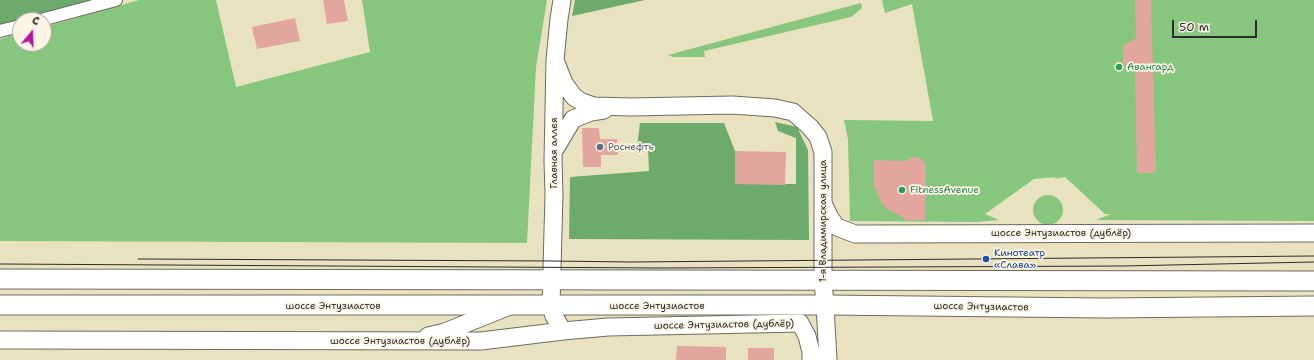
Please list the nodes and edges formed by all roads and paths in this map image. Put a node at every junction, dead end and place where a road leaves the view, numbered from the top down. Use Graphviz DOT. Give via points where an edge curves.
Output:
graph roads {
  1 [pos="116,0"];
  2 [pos="562,0"];
  3 [pos="52,17"];
  4 [pos="12,28"];
  5 [pos="0,31"];
  6 [pos="555,60"];
  7 [pos="631,108"];
  8 [pos="554,150"];
  9 [pos="823,203"];
  10 [pos="1314,233"];
  11 [pos="0,279"];
  12 [pos="552,280"];
  13 [pos="823,281"];
  14 [pos="1314,281"];
  15 [pos="0,305"];
  16 [pos="826,305"];
  17 [pos="508,306"];
  18 [pos="551,306"];
  19 [pos="1314,306"];
  20 [pos="563,331"];
  21 [pos="0,340"];
  22 [pos="407,341"];
  23 [pos="811,360"];
  24 [pos="828,360"];
  1 -- 3 [label="street"];
  2 -- 6 [label="main road, Главная аллея"];
  4 -- 5 [label="street"];
  6 -- 7 [label="main road, 1-я Владимирская улица" via="564,83 574,98 594,106"];
  6 -- 8 [label="main road, Главная аллея"];
  7 -- 8 [label="main road, 1-я Владимирская улица" via="591,112 573,119"];
  7 -- 9 [label="main road, 1-я Владимирская улица" via="732,105 793,112 818,137 823,152"];
  8 -- 12 [label="main road, Главная аллея"];
  9 -- 10 [label="main road, шоссе Энтузиастов (дублёр)" via="837,227 855,234"];
  9 -- 13 [label="main road, 1-я Владимирская улица"];
  11 -- 12 [label="main road"];
  12 -- 13 [label="main road"];
  12 -- 18 [label="main road, Главная аллея"];
  13 -- 14 [label="main road"];
  13 -- 16 [label="main road, 1-я Владимирская улица"];
  15 -- 17 [label="main road, шоссе Энтузиастов"];
  16 -- 18 [label="main road, шоссе Энтузиастов"];
  16 -- 19 [label="main road, шоссе Энтузиастов" via="1105,308"];
  16 -- 24 [label="main road, 1-я Владимирская улица"];
  17 -- 18 [label="main road, шоссе Энтузиастов"];
  17 -- 22 [label="main road" via="445,332"];
  18 -- 20 [label="main road"];
  20 -- 22 [label="main road, шоссе Энтузиастов (дублёр)" via="481,341"];
  20 -- 23 [label="main road, шоссе Энтузиастов (дублёр)" via="800,323 807,336"];
  21 -- 22 [label="main road, шоссе Энтузиастов (дублёр)"];
}
